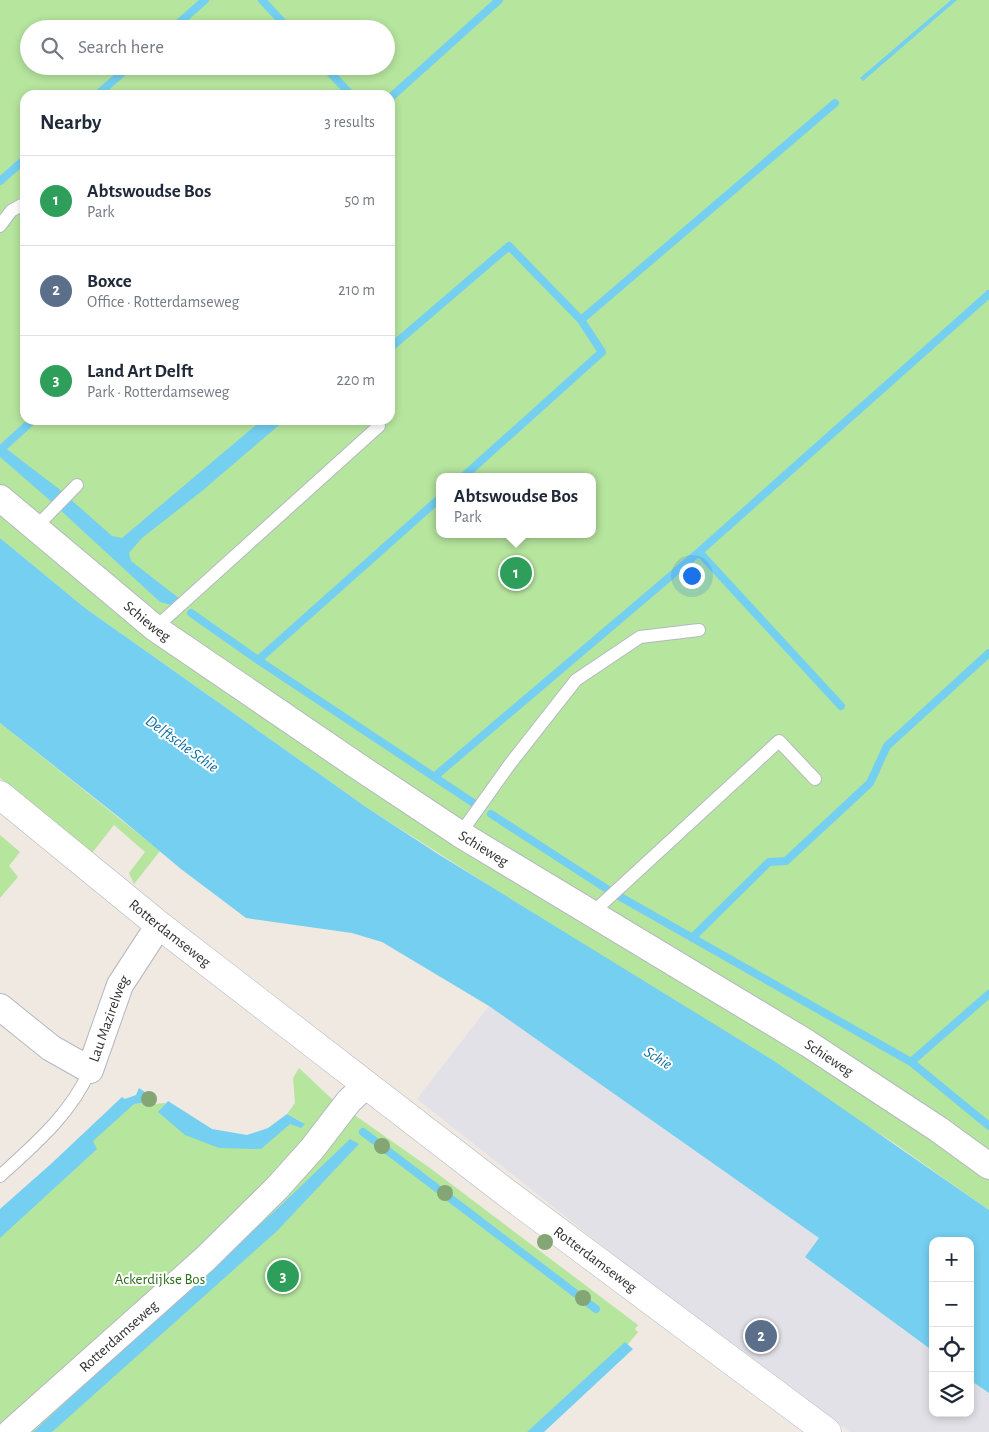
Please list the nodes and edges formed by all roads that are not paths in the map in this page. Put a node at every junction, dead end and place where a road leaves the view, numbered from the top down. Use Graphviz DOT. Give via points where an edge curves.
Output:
graph roads {
  1 [pos="20,206"];
  2 [pos="0,226"];
  3 [pos="379,426"];
  4 [pos="74,488"];
  5 [pos="0,498"];
  6 [pos="41,521"];
  7 [pos="155,628"];
  8 [pos="698,630"];
  9 [pos="815,779"];
  10 [pos="0,795"];
  11 [pos="460,834"];
  12 [pos="596,909"];
  13 [pos="159,925"];
  14 [pos="0,1007"];
  15 [pos="90,1070"];
  16 [pos="366,1084"];
  17 [pos="989,1166"];
  18 [pos="0,1176"];
  19 [pos="11,1432"];
  20 [pos="827,1432"];
  1 -- 2 [label="lane"];
  3 -- 7 [label="lane"];
  4 -- 6 [label="lane"];
  5 -- 6 [label="street, Schieweg"];
  6 -- 7 [label="street, Schieweg"];
  7 -- 11 [label="street, Schieweg"];
  8 -- 11 [label="lane" via="640,637 576,680"];
  9 -- 12 [label="lane" via="779,741"];
  10 -- 13 [label="street, Rotterdamseweg"];
  11 -- 12 [label="street, Schieweg"];
  12 -- 17 [label="street, Schieweg" via="670,959 807,1043"];
  13 -- 15 [label="street, Lau Mazirelweg" via="120,985"];
  13 -- 16 [label="street, Rotterdamseweg"];
  14 -- 15 [label="street, Lau Mazirelweg" via="51,1048"];
  15 -- 18 [label="lane" via="82,1089 47,1133"];
  16 -- 19 [label="street, Rotterdamseweg" via="277,1188 205,1259"];
  16 -- 20 [label="street, Rotterdamseweg"];
}
